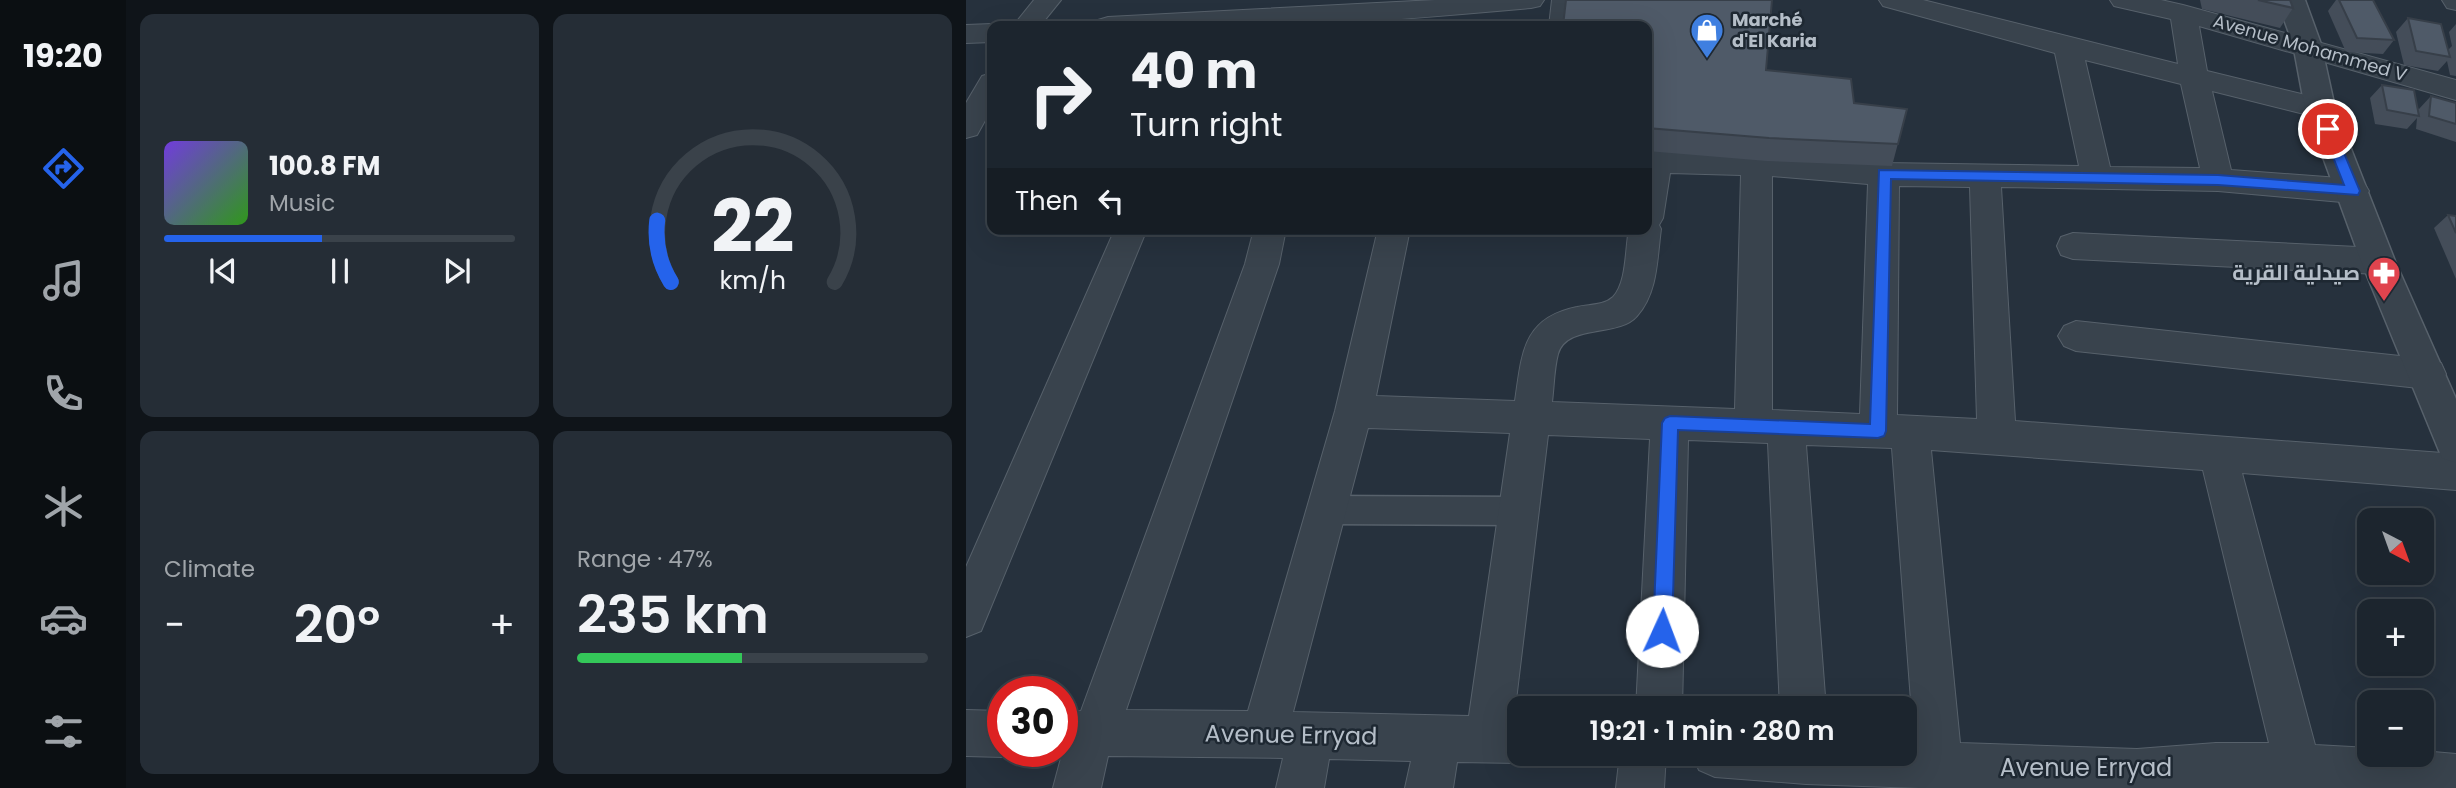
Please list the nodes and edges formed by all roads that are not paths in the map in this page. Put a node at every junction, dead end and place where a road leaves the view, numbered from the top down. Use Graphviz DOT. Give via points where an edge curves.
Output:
graph roads {
  1 [pos="1019,0"];
  2 [pos="1048,0"];
  3 [pos="1135,0"];
  4 [pos="1531,0"];
  5 [pos="1565,0"];
  6 [pos="1892,0"];
  7 [pos="2123,0"];
  8 [pos="2291,0"];
  9 [pos="1304,8"];
  10 [pos="1403,12"];
  11 [pos="2183,13"];
  12 [pos="1500,14"];
  13 [pos="1219,17"];
  14 [pos="1335,20"];
  15 [pos="1004,21"];
  16 [pos="1030,21"];
  17 [pos="1122,21"];
  18 [pos="1175,21"];
  19 [pos="1563,21"];
  20 [pos="987,33"];
  21 [pos="966,34"];
  22 [pos="2307,44"];
  23 [pos="2068,47"];
  24 [pos="2194,78"];
  25 [pos="2456,90"];
  26 [pos="987,92"];
  27 [pos="2320,108"];
  28 [pos="966,128"];
  29 [pos="1652,161"];
  30 [pos="1757,164"];
  31 [pos="1884,174"];
  32 [pos="1985,176"];
  33 [pos="2097,178"];
  34 [pos="2218,180"];
  35 [pos="2353,191"];
  36 [pos="1129,235"];
  37 [pos="1269,235"];
  38 [pos="1393,235"];
  39 [pos="1644,235"];
  40 [pos="2073,246"];
  41 [pos="2378,261"];
  42 [pos="2076,336"];
  43 [pos="2428,374"];
  44 [pos="1354,411"];
  45 [pos="1532,418"];
  46 [pos="1670,423"];
  47 [pos="1769,427"];
  48 [pos="1894,432"];
  49 [pos="1997,437"];
  50 [pos="2456,445"];
  51 [pos="2218,454"];
  52 [pos="2456,472"];
  53 [pos="1326,510"];
  54 [pos="1517,511"];
  55 [pos="966,616"];
  56 [pos="1660,696"];
  57 [pos="1801,696"];
  58 [pos="966,733"];
  59 [pos="987,734"];
  60 [pos="1264,734"];
  61 [pos="1083,735"];
  62 [pos="1311,735"];
  63 [pos="1438,738"];
  64 [pos="1504,739"];
  65 [pos="1642,766"];
  66 [pos="1806,768"];
  67 [pos="1969,774"];
  68 [pos="2456,777"];
  69 [pos="2300,778"];
  70 [pos="2139,780"];
  71 [pos="1077,788"];
  72 [pos="1300,788"];
  73 [pos="1429,788"];
  74 [pos="1640,788"];
  1 -- 15 [label="street"];
  2 -- 16 [label="street"];
  3 -- 17 [label="street"];
  4 -- 12 [label="street"];
  5 -- 19 [label="street"];
  6 -- 23 [label="street"];
  7 -- 11 [label="street, Avenue Mohammed V"];
  8 -- 22 [label="street"];
  9 -- 13 [label="street"];
  9 -- 14 [label="street"];
  10 -- 12 [label="street"];
  10 -- 14 [label="street"];
  11 -- 22 [label="street, Avenue Mohammed V"];
  11 -- 24 [label="street"];
  13 -- 18 [label="street"];
  20 -- 21 [label="street"];
  22 -- 25 [label="street, Avenue Mohammed V"];
  22 -- 27 [label="street"];
  23 -- 24 [label="street"];
  23 -- 33 [label="street"];
  24 -- 27 [label="street"];
  24 -- 34 [label="street"];
  26 -- 28 [label="street"];
  27 -- 35 [label="street"];
  29 -- 30 [label="street"];
  30 -- 31 [label="street"];
  30 -- 47 [label="street"];
  31 -- 32 [label="street"];
  31 -- 48 [label="street"];
  32 -- 33 [label="street"];
  32 -- 49 [label="street"];
  33 -- 34 [label="street"];
  34 -- 35 [label="street"];
  35 -- 41 [label="street"];
  36 -- 55 [label="street"];
  37 -- 61 [label="street" via="1262,264"];
  38 -- 44 [label="street"];
  39 -- 45 [label="street" via="1635,286 1624,306 1608,317 1567,322 1546,339"];
  40 -- 41 [label="street"];
  41 -- 43 [label="street"];
  42 -- 43 [label="street"];
  43 -- 50 [label="street"];
  44 -- 45 [label="street"];
  44 -- 53 [label="street"];
  45 -- 46 [label="street"];
  45 -- 54 [label="street"];
  46 -- 47 [label="street"];
  46 -- 56 [label="street"];
  47 -- 48 [label="street"];
  47 -- 57 [label="street"];
  48 -- 49 [label="street"];
  48 -- 67 [label="street"];
  49 -- 51 [label="street"];
  51 -- 52 [label="street"];
  51 -- 69 [label="street"];
  53 -- 54 [label="street"];
  53 -- 60 [label="street"];
  54 -- 64 [label="street"];
  58 -- 59 [label="street"];
  60 -- 61 [label="street, Avenue Erryad"];
  60 -- 62 [label="street, Avenue Erryad"];
  61 -- 71 [label="street"];
  62 -- 63 [label="street, Avenue Erryad"];
  62 -- 72 [label="street"];
  63 -- 64 [label="street, Avenue Erryad"];
  63 -- 73 [label="street"];
  65 -- 74 [label="street"];
  66 -- 67 [label="street, Avenue Erryad"];
  67 -- 70 [label="street, Avenue Erryad"];
  68 -- 69 [label="street, Avenue Erryad"];
  69 -- 70 [label="street, Avenue Erryad" via="2170,768"];
}
